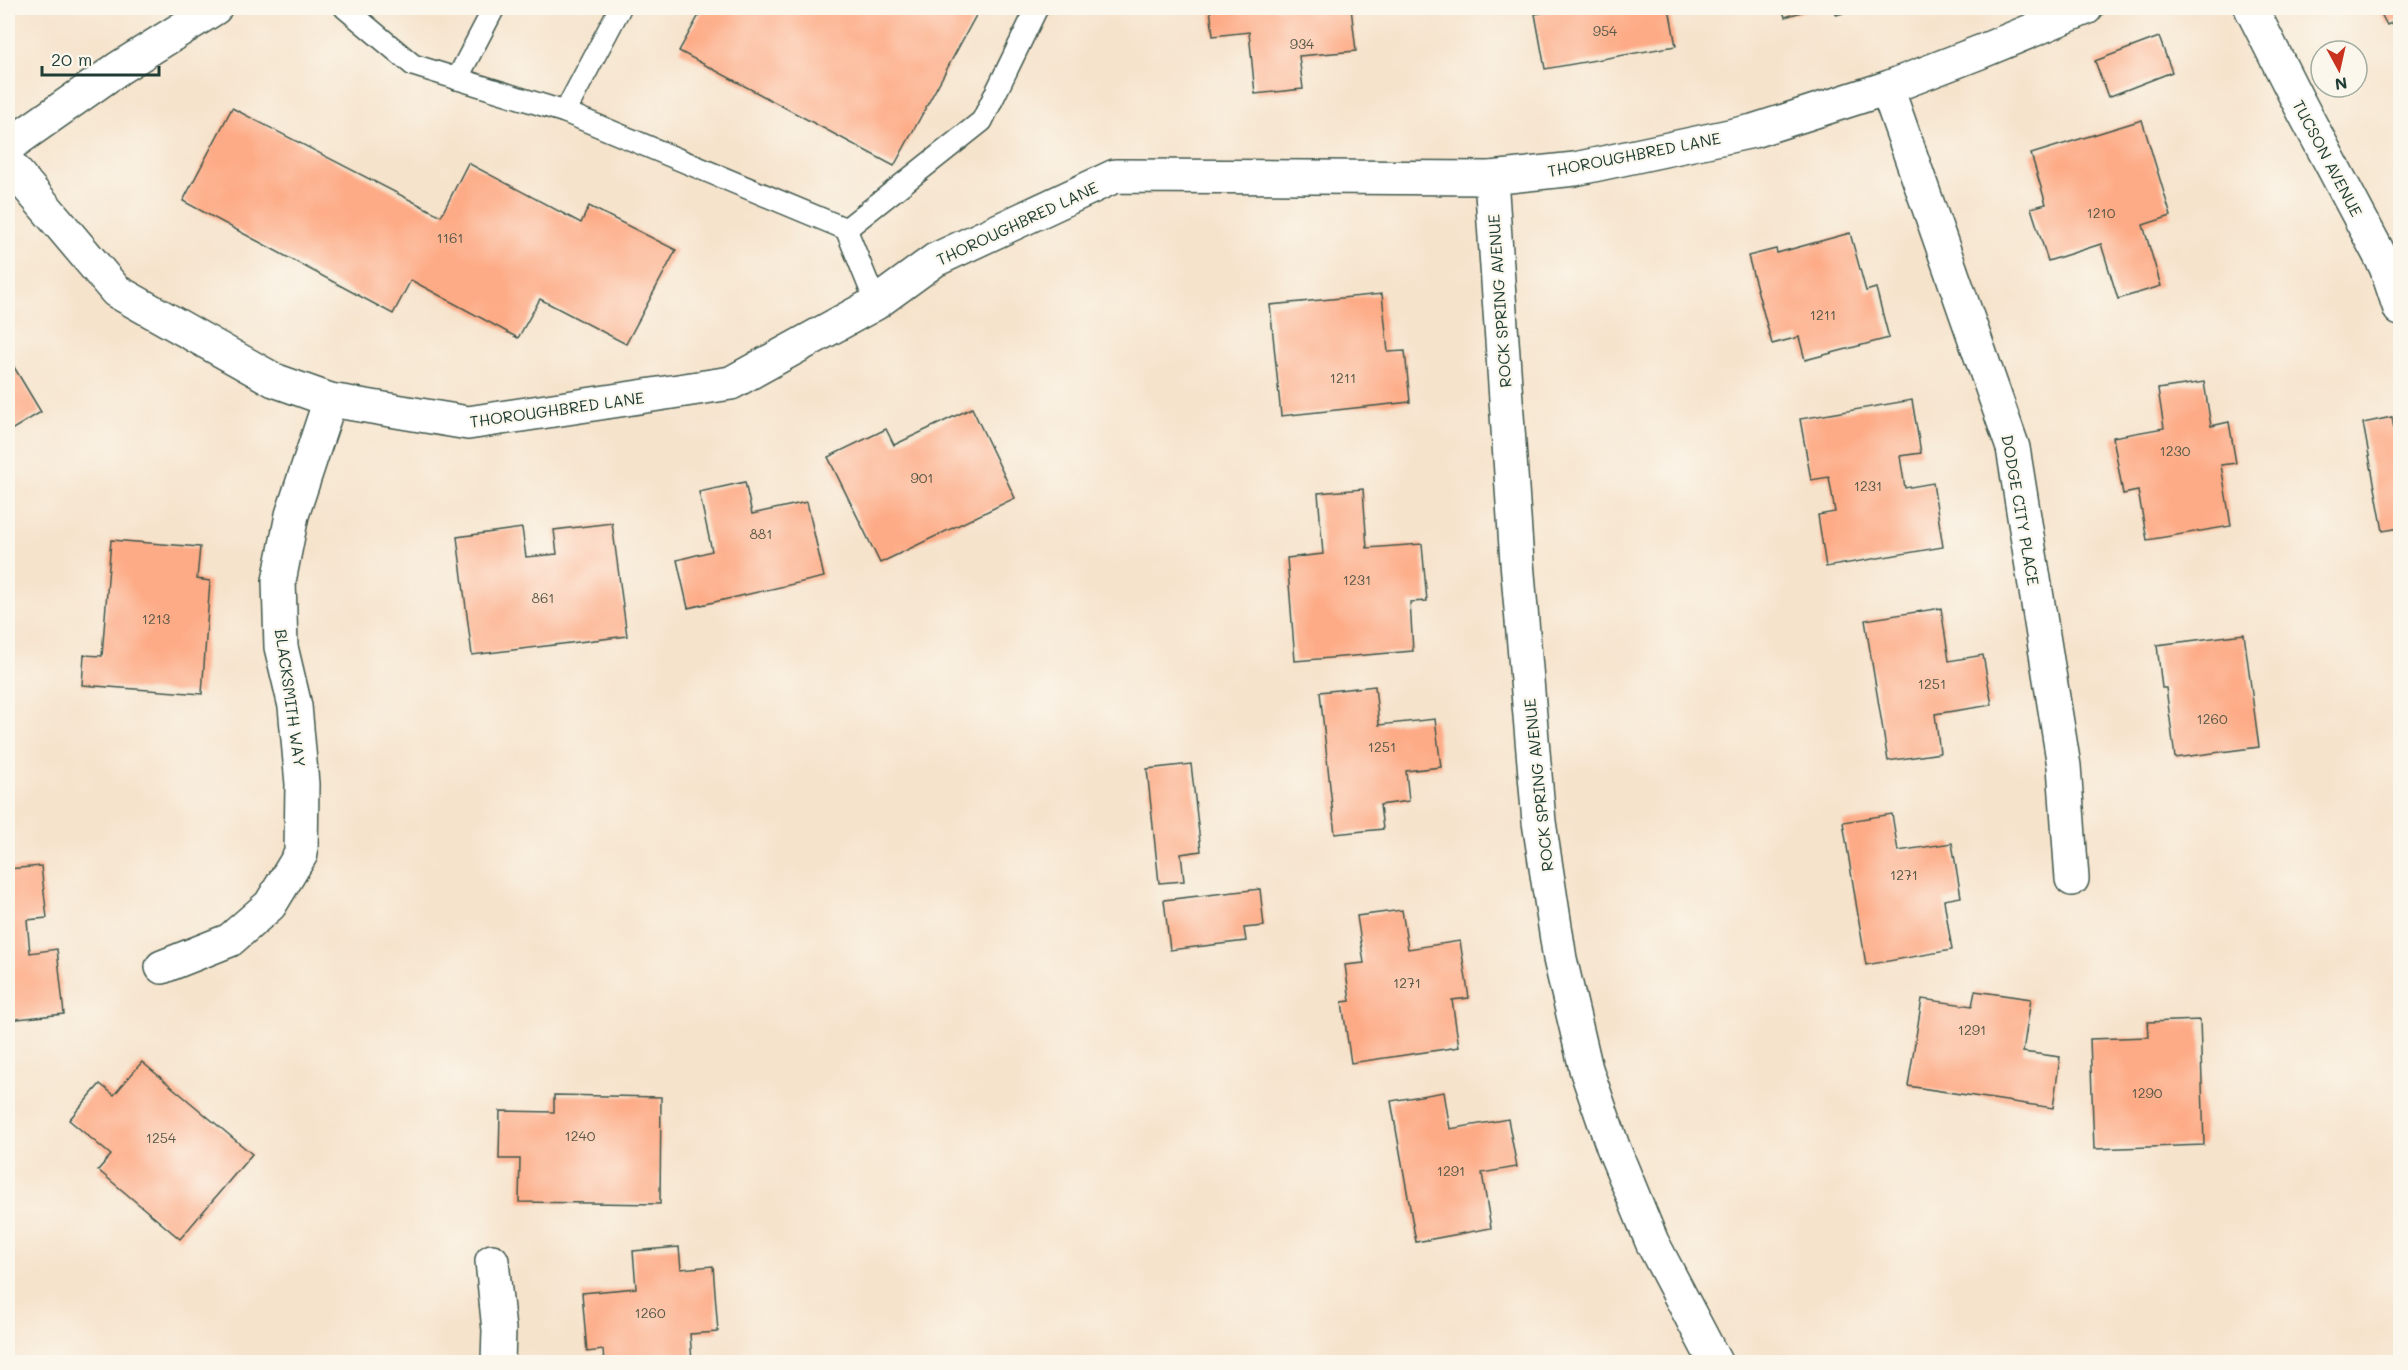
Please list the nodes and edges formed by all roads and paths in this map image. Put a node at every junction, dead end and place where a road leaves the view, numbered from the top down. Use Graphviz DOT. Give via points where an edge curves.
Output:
graph roads {
  1 [pos="215,8"];
  2 [pos="345,8"];
  3 [pos="494,8"];
  4 [pos="620,8"];
  5 [pos="1037,8"];
  6 [pos="2086,8"];
  7 [pos="2252,8"];
  8 [pos="457,79"];
  9 [pos="1887,87"];
  10 [pos="565,112"];
  11 [pos="8,146"];
  12 [pos="8,163"];
  13 [pos="1491,178"];
  14 [pos="846,229"];
  15 [pos="876,303"];
  16 [pos="2400,309"];
  17 [pos="330,400"];
  18 [pos="2072,879"];
  19 [pos="162,967"];
  20 [pos="492,1261"];
  21 [pos="498,1362"];
  22 [pos="1715,1362"];
  1 -- 11 [label="street" via="119,68"];
  2 -- 8 [label="lane" via="413,65"];
  3 -- 8 [label="lane"];
  4 -- 10 [label="lane"];
  5 -- 14 [label="lane" via="982,121"];
  6 -- 9 [label="street, THOROUGHBRED LANE"];
  7 -- 16 [label="street, TUCSON AVENUE" via="2386,267"];
  8 -- 10 [label="lane"];
  9 -- 13 [label="street, THOROUGHBRED LANE" via="1753,130 1575,169"];
  9 -- 18 [label="street, DODGE CITY PLACE" via="2013,448 2064,766"];
  10 -- 14 [label="lane"];
  12 -- 17 [label="street, THOROUGHBRED LANE" via="116,291 274,380"];
  13 -- 15 [label="street, THOROUGHBRED LANE" via="1115,176 935,260"];
  13 -- 22 [label="street, ROCK SPRING AVENUE" via="1538,810 1560,959 1586,1069 1613,1147 1652,1242"];
  14 -- 15 [label="lane"];
  15 -- 17 [label="street, THOROUGHBRED LANE" via="731,383 468,423"];
  17 -- 19 [label="street, BLACKSMITH WAY" via="292,515 279,582 281,647 295,706 301,773 301,854 270,905 230,940"];
  20 -- 21 [label="street"];
}
